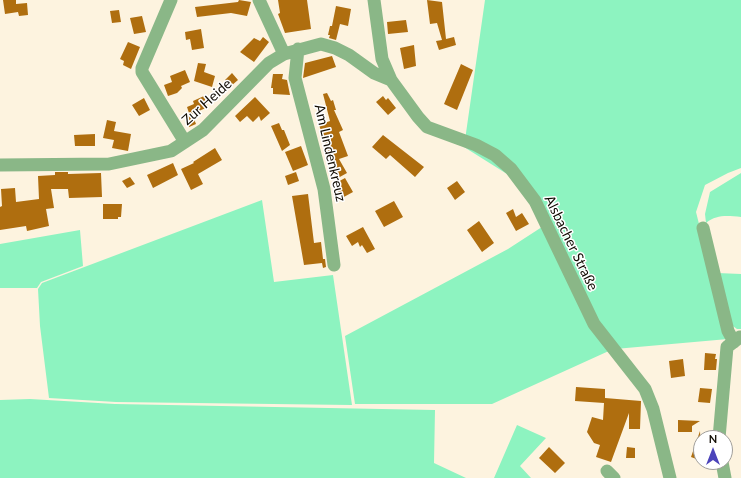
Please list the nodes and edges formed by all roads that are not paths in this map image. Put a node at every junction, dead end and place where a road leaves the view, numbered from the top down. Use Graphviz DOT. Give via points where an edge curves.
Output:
graph roads {
  1 [pos="171,0"];
  2 [pos="259,0"];
  3 [pos="374,0"];
  4 [pos="298,49"];
  5 [pos="284,54"];
  6 [pos="392,80"];
  7 [pos="185,142"];
  8 [pos="0,165"];
  9 [pos="703,228"];
  10 [pos="334,265"];
  11 [pos="738,339"];
  12 [pos="720,430"];
  13 [pos="670,478"];
  1 -- 7 [label="street" via="142,72"];
  2 -- 5 [label="street"];
  3 -- 6 [label="street, Alsbacher Straße" via="382,59"];
  4 -- 5 [label="street, Zur Heide"];
  4 -- 6 [label="street, Zur Heide" via="321,44 335,48 374,73"];
  4 -- 10 [label="street, Am Lindenkreuz" via="295,78 324,189"];
  5 -- 7 [label="street, Zur Heide" via="269,63 203,130"];
  6 -- 13 [label="street, Alsbacher Straße" via="427,127 476,145 495,155 511,169 535,201 594,324 645,389 653,409"];
  7 -- 8 [label="street, Zur Heide" via="171,151 109,164"];
  9 -- 11 [label="street" via="728,331"];
  11 -- 12 [label="street" via="727,346"];
}
